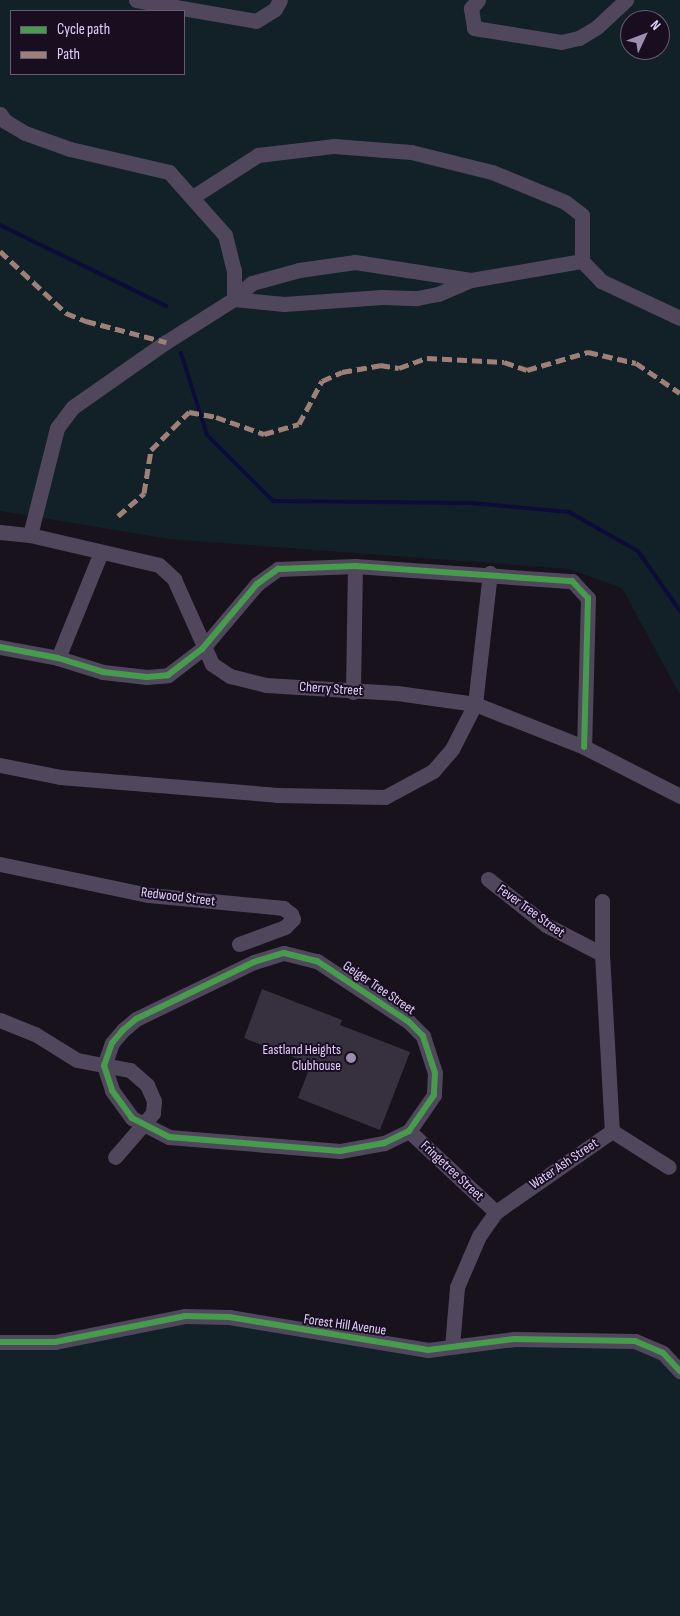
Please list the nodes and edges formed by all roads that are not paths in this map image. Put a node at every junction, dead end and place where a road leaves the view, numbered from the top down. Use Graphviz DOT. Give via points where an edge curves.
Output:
graph roads {
  1 [pos="136,0"];
  2 [pos="280,0"];
  3 [pos="478,0"];
  4 [pos="626,0"];
  5 [pos="0,114"];
  6 [pos="194,196"];
  7 [pos="582,261"];
  8 [pos="471,280"];
  9 [pos="234,299"];
  10 [pos="680,318"];
  11 [pos="0,532"];
  12 [pos="30,535"];
  13 [pos="101,552"];
  14 [pos="354,566"];
  15 [pos="490,573"];
  16 [pos="0,647"];
  17 [pos="202,649"];
  18 [pos="58,658"];
  19 [pos="353,692"];
  20 [pos="475,704"];
  21 [pos="584,746"];
  22 [pos="0,765"];
  23 [pos="680,796"];
  24 [pos="0,864"];
  25 [pos="488,879"];
  26 [pos="602,901"];
  27 [pos="239,944"];
  28 [pos="602,954"];
  29 [pos="0,1020"];
  30 [pos="104,1066"];
  31 [pos="144,1124"];
  32 [pos="409,1131"];
  33 [pos="612,1131"];
  34 [pos="115,1157"];
  35 [pos="669,1167"];
  36 [pos="496,1212"];
  37 [pos="0,1342"];
  38 [pos="452,1347"];
  39 [pos="680,1370"];
  1 -- 2 [label="street" via="256,21 275,9"];
  3 -- 4 [label="street" via="471,8 474,28 561,42 579,38 597,27"];
  5 -- 6 [label="street" via="5,121 25,133 70,149 169,172"];
  6 -- 7 [label="street" via="258,154 334,146 411,152 492,172 565,202 582,215"];
  6 -- 9 [label="street" via="225,235 234,271"];
  7 -- 8 [label="street"];
  7 -- 10 [label="street" via="601,281"];
  8 -- 9 [label="street" via="438,294 417,298 382,297 284,304"];
  8 -- 9 [label="street" via="356,262 270,277 252,283"];
  9 -- 12 [label="street" via="73,407 57,428"];
  11 -- 12 [label="street, Cherry Street"];
  12 -- 13 [label="street, Cherry Street"];
  13 -- 17 [label="street, Cherry Street" via="158,565 174,579"];
  13 -- 18 [label="street"];
  14 -- 15 [label="street"];
  14 -- 17 [label="street" via="278,569 257,584"];
  14 -- 19 [label="street"];
  15 -- 20 [label="street"];
  15 -- 21 [label="street" via="572,581 588,598"];
  16 -- 18 [label="street"];
  17 -- 18 [label="street" via="168,675 147,677 104,672"];
  17 -- 19 [label="street, Cherry Street" via="212,664 230,676 266,685"];
  19 -- 20 [label="street, Cherry Street" via="397,693"];
  20 -- 21 [label="street, Cherry Street"];
  20 -- 22 [label="street" via="452,749 433,770 385,797 277,796 60,777"];
  21 -- 23 [label="street, Cherry Street"];
  24 -- 27 [label="street, Redwood Street" via="149,895 283,908 291,914 292,919 286,927"];
  25 -- 28 [label="street, Fever Tree Street" via="546,925"];
  26 -- 28 [label="street, Water Ash Street"];
  28 -- 33 [label="street, Water Ash Street"];
  29 -- 30 [label="street" via="35,1034 77,1060"];
  30 -- 31 [label="street, Geiger Tree Street" via="122,1107 132,1118"];
  30 -- 31 [label="street" via="130,1070 147,1085 154,1101 152,1113"];
  30 -- 32 [label="street, Geiger Tree Street" via="112,1043 136,1019 269,956 300,954 317,961 409,1022 424,1036 435,1073 434,1095"];
  31 -- 32 [label="street, Geiger Tree Street" via="169,1137 340,1151 384,1143"];
  31 -- 34 [label="street"];
  32 -- 36 [label="street, Fringetree Street"];
  33 -- 35 [label="street"];
  33 -- 36 [label="street, Water Ash Street"];
  36 -- 38 [label="street, Water Ash Street" via="479,1236 457,1287"];
  37 -- 38 [label="street, Forest Hill Avenue" via="55,1342 185,1316 229,1317 428,1350"];
  38 -- 39 [label="street, Forest Hill Avenue" via="514,1339 635,1341 663,1353"];
}
